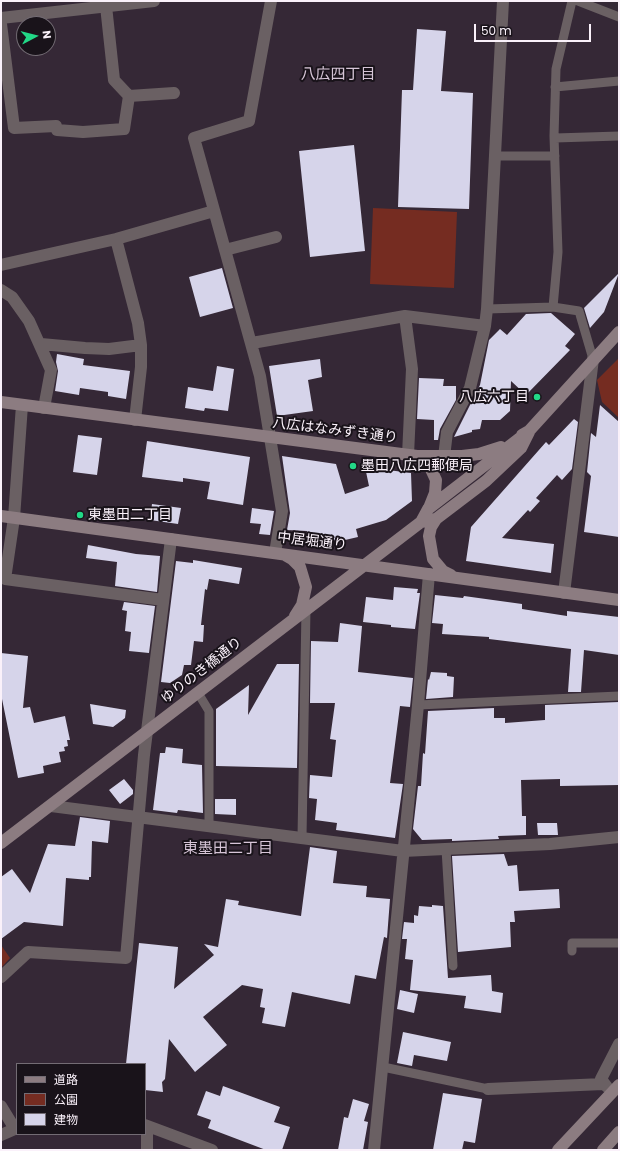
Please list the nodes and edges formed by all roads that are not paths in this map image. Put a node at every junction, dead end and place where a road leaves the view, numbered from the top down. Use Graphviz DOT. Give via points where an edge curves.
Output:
graph roads {
  1 [pos="154,1"];
  2 [pos="271,1"];
  3 [pos="504,1"];
  4 [pos="572,1"];
  5 [pos="578,1"];
  6 [pos="135,2"];
  7 [pos="70,6"];
  8 [pos="106,6"];
  9 [pos="619,17"];
  10 [pos="1,18"];
  11 [pos="1,24"];
  12 [pos="619,81"];
  13 [pos="555,87"];
  14 [pos="174,93"];
  15 [pos="129,96"];
  16 [pos="619,136"];
  17 [pos="554,138"];
  18 [pos="494,156"];
  19 [pos="555,156"];
  20 [pos="214,211"];
  21 [pos="276,237"];
  22 [pos="116,239"];
  23 [pos="225,250"];
  24 [pos="1,265"];
  25 [pos="1,290"];
  26 [pos="553,307"];
  27 [pos="487,309"];
  28 [pos="405,316"];
  29 [pos="485,326"];
  30 [pos="619,332"];
  31 [pos="252,343"];
  32 [pos="40,344"];
  33 [pos="141,345"];
  34 [pos="593,359"];
  35 [pos="1,402"];
  36 [pos="22,405"];
  37 [pos="44,408"];
  38 [pos="135,420"];
  39 [pos="529,431"];
  40 [pos="271,437"];
  41 [pos="413,455"];
  42 [pos="444,457"];
  43 [pos="428,509"];
  44 [pos="1,516"];
  45 [pos="14,518"];
  46 [pos="436,519"];
  47 [pos="421,522"];
  48 [pos="171,539"];
  49 [pos="280,554"];
  50 [pos="366,564"];
  51 [pos="429,574"];
  52 [pos="454,577"];
  53 [pos="564,593"];
  54 [pos="163,600"];
  55 [pos="619,600"];
  56 [pos="306,609"];
  57 [pos="294,618"];
  58 [pos="198,693"];
  59 [pos="619,696"];
  60 [pos="418,705"];
  61 [pos="147,733"];
  62 [pos="51,806"];
  63 [pos="138,816"];
  64 [pos="208,825"];
  65 [pos="302,837"];
  66 [pos="619,838"];
  67 [pos="3,839"];
  68 [pos="446,849"];
  69 [pos="403,851"];
  70 [pos="619,942"];
  71 [pos="572,951"];
  72 [pos="453,966"];
  73 [pos="1,977"];
  74 [pos="619,1044"];
  75 [pos="383,1067"];
  76 [pos="603,1084"];
  77 [pos="488,1089"];
  78 [pos="616,1089"];
  79 [pos="1,1106"];
  80 [pos="146,1125"];
  81 [pos="16,1129"];
  82 [pos="619,1132"];
  83 [pos="1,1135"];
  84 [pos="147,1150"];
  85 [pos="212,1150"];
  86 [pos="374,1150"];
  87 [pos="558,1150"];
  88 [pos="603,1150"];
  1 -- 6 [label="street"];
  2 -- 20 [label="street" via="249,121 194,138"];
  3 -- 18 [label="street"];
  4 -- 13 [label="lane" via="556,69"];
  5 -- 9 [label="lane"];
  6 -- 8 [label="street"];
  7 -- 8 [label="street"];
  7 -- 10 [label="street"];
  8 -- 15 [label="street" via="114,80"];
  11 -- 15 [label="street" via="14,128 56,126 57,130 83,132 124,129"];
  12 -- 13 [label="lane"];
  13 -- 17 [label="lane"];
  14 -- 15 [label="street"];
  16 -- 17 [label="lane"];
  17 -- 19 [label="lane"];
  18 -- 19 [label="lane"];
  18 -- 27 [label="street"];
  19 -- 26 [label="lane" via="558,252"];
  20 -- 22 [label="street"];
  20 -- 23 [label="street"];
  21 -- 23 [label="street"];
  22 -- 24 [label="street"];
  22 -- 33 [label="street" via="138,323"];
  23 -- 31 [label="street"];
  25 -- 32 [label="street" via="12,297 29,321"];
  26 -- 27 [label="lane"];
  26 -- 34 [label="lane" via="579,311"];
  27 -- 29 [label="street"];
  28 -- 29 [label="street"];
  28 -- 31 [label="street"];
  28 -- 41 [label="street" via="412,369"];
  29 -- 42 [label="street" via="470,388 447,432"];
  30 -- 34 [label="street, 八広はなみずき通り"];
  31 -- 40 [label="street"];
  32 -- 33 [label="street" via="109,349"];
  32 -- 37 [label="street" via="51,370"];
  33 -- 38 [label="street"];
  34 -- 39 [label="street, 八広はなみずき通り"];
  34 -- 53 [label="street"];
  35 -- 36 [label="street, 八広はなみずき通り"];
  36 -- 37 [label="street, 八広はなみずき通り"];
  36 -- 45 [label="street"];
  37 -- 38 [label="street, 八広はなみずき通り"];
  38 -- 40 [label="street, 八広はなみずき通り"];
  39 -- 42 [label="street, 八広はなみずき通り" via="494,450"];
  39 -- 43 [label="street, ゆりのき橋通り"];
  39 -- 46 [label="street, ゆりのき橋通り" via="521,448 504,465"];
  40 -- 41 [label="street, 八広はなみずき通り"];
  40 -- 49 [label="street" via="282,511"];
  41 -- 42 [label="street, 八広はなみずき通り"];
  41 -- 43 [label="street" via="429,465 436,480 435,493"];
  43 -- 47 [label="street, ゆりのき橋通り"];
  44 -- 45 [label="street, 中居堀通り"];
  45 -- 48 [label="street, 中居堀通り"];
  45 -- 54 [label="street" via="5,579"];
  46 -- 47 [label="street, ゆりのき橋通り"];
  46 -- 52 [label="street" via="429,536 433,559 443,571"];
  47 -- 50 [label="street, ゆりのき橋通り"];
  48 -- 49 [label="street, 中居堀通り"];
  48 -- 54 [label="street"];
  49 -- 50 [label="street, 中居堀通り"];
  49 -- 57 [label="street" via="292,559 300,567 306,587 302,605"];
  50 -- 51 [label="street, 中居堀通り"];
  50 -- 56 [label="street, ゆりのき橋通り"];
  51 -- 52 [label="street, 中居堀通り"];
  51 -- 60 [label="street"];
  52 -- 53 [label="street, 中居堀通り"];
  53 -- 55 [label="street, 中居堀通り"];
  54 -- 61 [label="street"];
  56 -- 57 [label="street, ゆりのき橋通り"];
  56 -- 65 [label="lane"];
  57 -- 58 [label="street, ゆりのき橋通り"];
  58 -- 61 [label="street, ゆりのき橋通り"];
  58 -- 64 [label="lane" via="209,711"];
  59 -- 60 [label="lane"];
  60 -- 69 [label="street"];
  61 -- 62 [label="street, ゆりのき橋通り"];
  61 -- 63 [label="street"];
  62 -- 63 [label="street"];
  62 -- 67 [label="street, ゆりのき橋通り"];
  63 -- 64 [label="street"];
  63 -- 73 [label="street" via="126,958 28,952"];
  64 -- 65 [label="street"];
  65 -- 69 [label="street"];
  66 -- 68 [label="street"];
  68 -- 69 [label="street"];
  68 -- 72 [label="lane"];
  69 -- 75 [label="street"];
  70 -- 71 [label="lane" via="572,943"];
  74 -- 76 [label="street" via="601,1079"];
  75 -- 77 [label="lane"];
  75 -- 86 [label="street"];
  76 -- 77 [label="street"];
  76 -- 78 [label="street"];
  78 -- 87 [label="street"];
  79 -- 81 [label="street"];
  80 -- 84 [label="street"];
  80 -- 85 [label="street"];
  81 -- 83 [label="street"];
  82 -- 88 [label="street"];
}
